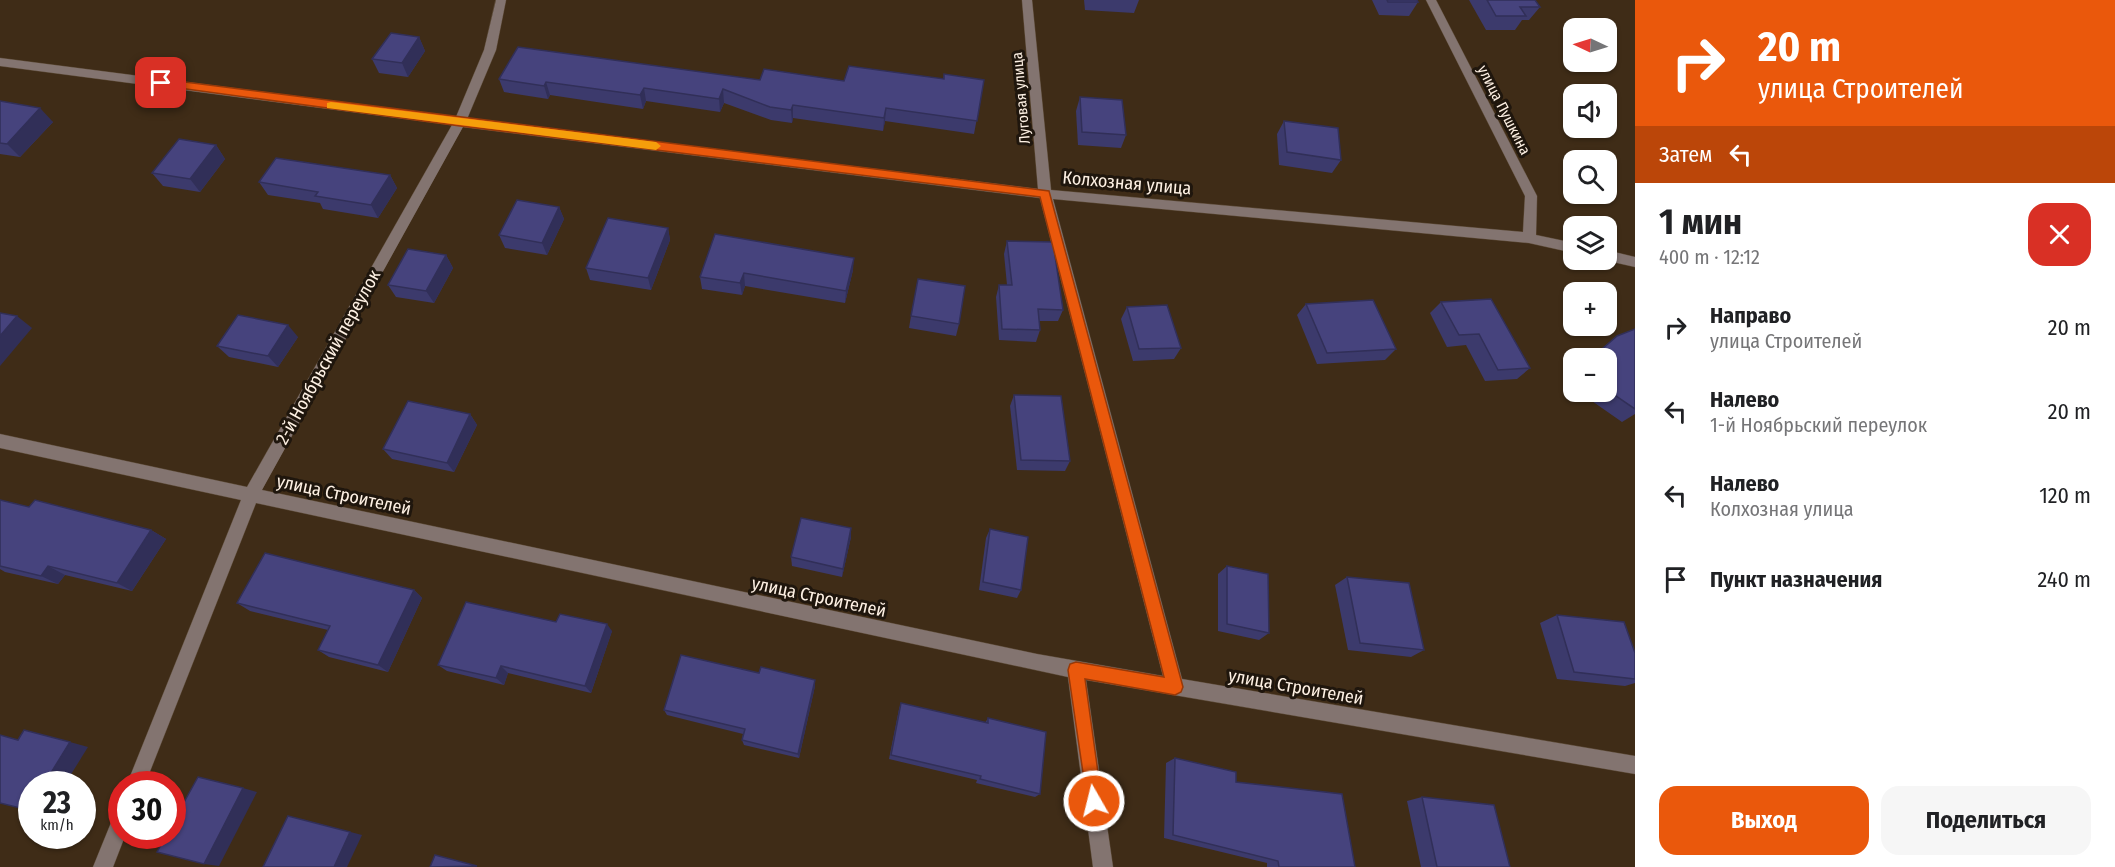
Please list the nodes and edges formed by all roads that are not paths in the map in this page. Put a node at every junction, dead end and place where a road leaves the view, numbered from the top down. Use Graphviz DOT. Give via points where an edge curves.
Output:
graph roads {
  1 [pos="501,0"];
  2 [pos="1027,0"];
  3 [pos="1431,0"];
  4 [pos="0,62"];
  5 [pos="460,122"];
  6 [pos="1045,194"];
  7 [pos="1529,238"];
  8 [pos="1563,246"];
  9 [pos="1617,257"];
  10 [pos="1635,261"];
  11 [pos="0,441"];
  12 [pos="251,495"];
  13 [pos="1076,670"];
  14 [pos="1175,687"];
  15 [pos="1635,765"];
  16 [pos="140,771"];
  17 [pos="110,849"];
  18 [pos="103,867"];
  19 [pos="1102,867"];
  1 -- 5 [label="street, 2-й Ноябрьский переулок" via="490,50"];
  2 -- 6 [label="street, Луговая улица"];
  3 -- 7 [label="street, улица Пушкина" via="1531,196"];
  4 -- 5 [label="street, Колхозная улица"];
  5 -- 6 [label="street, Колхозная улица"];
  5 -- 12 [label="street, 2-й Ноябрьский переулок"];
  6 -- 7 [label="street, Колхозная улица"];
  6 -- 14 [label="street, Луговая улица"];
  7 -- 8 [label="street, Колхозная улица"];
  9 -- 10 [label="street"];
  11 -- 12 [label="street, улица Строителей"];
  12 -- 13 [label="street, улица Строителей"];
  12 -- 16 [label="street, 2-й Ноябрьский переулок"];
  13 -- 14 [label="street, улица Строителей"];
  13 -- 19 [label="street"];
  14 -- 15 [label="street, улица Строителей"];
  17 -- 18 [label="street"];
}
